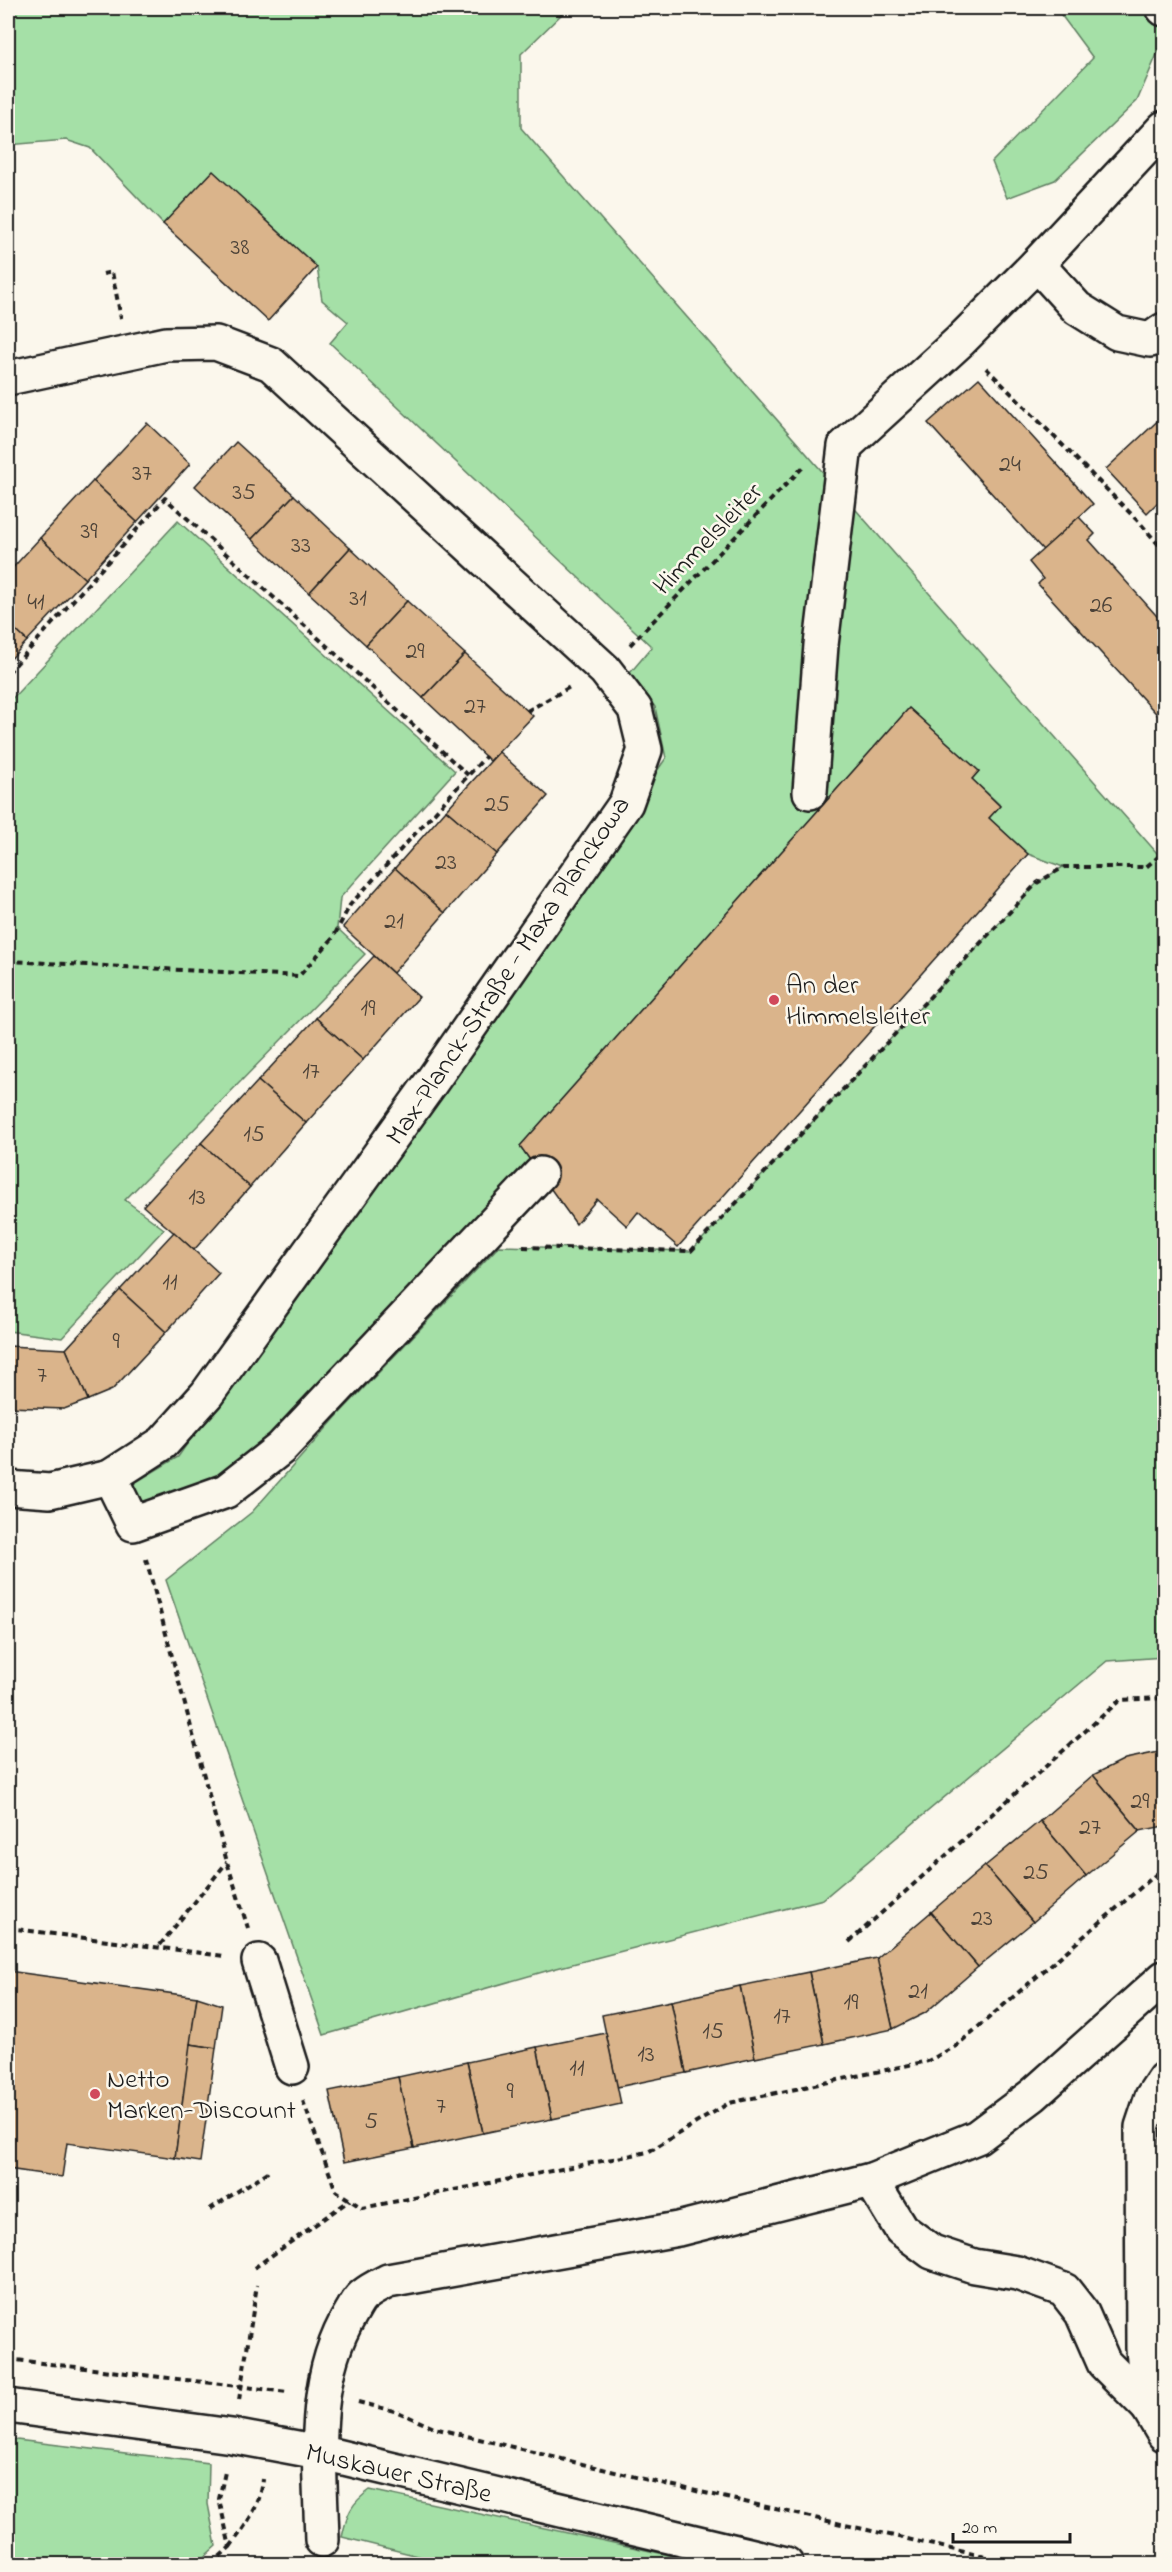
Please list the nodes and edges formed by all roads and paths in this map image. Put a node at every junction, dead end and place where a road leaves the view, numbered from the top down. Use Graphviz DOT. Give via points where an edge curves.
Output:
graph roads {
  1 [pos="1164,128"];
  2 [pos="1037,264"];
  3 [pos="103,274"];
  4 [pos="1164,330"];
  5 [pos="960,341"];
  6 [pos="127,352"];
  7 [pos="8,378"];
  8 [pos="845,446"];
  9 [pos="1164,551"];
  10 [pos="606,670"];
  11 [pos="8,673"];
  12 [pos="552,695"];
  13 [pos="527,711"];
  14 [pos="486,756"];
  15 [pos="468,775"];
  16 [pos="810,792"];
  17 [pos="1164,852"];
  18 [pos="8,961"];
  19 [pos="540,1174"];
  20 [pos="522,1247"];
  21 [pos="111,1477"];
  22 [pos="8,1488"];
  23 [pos="144,1551"];
  24 [pos="1164,1698"];
  25 [pos="227,1862"];
  26 [pos="1164,1870"];
  27 [pos="8,1928"];
  28 [pos="849,1942"];
  29 [pos="160,1946"];
  30 [pos="259,1961"];
  31 [pos="1164,1978"];
  32 [pos="292,2067"];
  33 [pos="1164,2079"];
  34 [pos="271,2170"];
  35 [pos="871,2180"];
  36 [pos="350,2200"];
  37 [pos="210,2209"];
  38 [pos="254,2268"];
  39 [pos="257,2285"];
  40 [pos="8,2359"];
  41 [pos="242,2385"];
  42 [pos="323,2397"];
  43 [pos="8,2406"];
  44 [pos="1156,2420"];
  45 [pos="232,2436"];
  46 [pos="266,2443"];
  47 [pos="320,2452"];
  48 [pos="322,2540"];
  49 [pos="230,2547"];
  50 [pos="212,2565"];
  51 [pos="786,2565"];
  52 [pos="1017,2565"];
  1 -- 2 [label="street"];
  2 -- 4 [label="street" via="1077,308 1117,333 1150,340"];
  2 -- 5 [label="street"];
  3 -- 6 [label="path" via="112,272"];
  5 -- 8 [label="street"];
  5 -- 9 [label="path"];
  6 -- 7 [label="street, Max-Planck-Straße - Maxa Planckowa"];
  6 -- 10 [label="street, Max-Planck-Straße - Maxa Planckowa" via="166,344 216,343 271,364"];
  8 -- 10 [label="path, Himmelsleiter" via="804,466"];
  8 -- 16 [label="street" via="821,645"];
  10 -- 21 [label="street, Max-Planck-Straße - Maxa Planckowa" via="635,709 645,750 626,803 207,1394 163,1443"];
  11 -- 15 [label="path" via="165,498"];
  12 -- 13 [label="path"];
  14 -- 15 [label="path"];
  15 -- 18 [label="path" via="350,905 333,938 299,976"];
  17 -- 20 [label="path" via="1146,867 1064,867 1037,884 691,1251"];
  19 -- 21 [label="street" via="281,1448 226,1491 133,1524"];
  21 -- 22 [label="street, Max-Planck-Straße - Maxa Planckowa" via="50,1491"];
  23 -- 25 [label="path"];
  24 -- 28 [label="path" via="1120,1700"];
  25 -- 29 [label="path"];
  25 -- 30 [label="path"];
  26 -- 36 [label="path" via="956,2046 928,2061 729,2103 648,2152 362,2208"];
  27 -- 29 [label="path"];
  29 -- 30 [label="path"];
  30 -- 32 [label="street"];
  31 -- 35 [label="street" via="1033,2095 977,2137"];
  32 -- 36 [label="path" via="336,2191"];
  33 -- 44 [label="street" via="1152,2097 1142,2127 1143,2348"];
  34 -- 37 [label="path"];
  35 -- 42 [label="street" via="678,2229 388,2281 362,2296 346,2321 331,2356"];
  35 -- 44 [label="street" via="901,2229 932,2252 1064,2290 1082,2313 1104,2363"];
  36 -- 38 [label="path"];
  39 -- 41 [label="path"];
  40 -- 41 [label="path"];
  41 -- 42 [label="path"];
  41 -- 45 [label="path"];
  42 -- 47 [label="street"];
  42 -- 52 [label="path" via="364,2402 435,2428"];
  43 -- 45 [label="street, Muskauer Straße"];
  45 -- 46 [label="street, Muskauer Straße"];
  45 -- 49 [label="path" via="219,2499"];
  46 -- 47 [label="street, Muskauer Straße"];
  46 -- 49 [label="path" via="262,2490 253,2514"];
  47 -- 48 [label="street"];
  47 -- 51 [label="street, Muskauer Straße"];
  49 -- 50 [label="path"];
}
